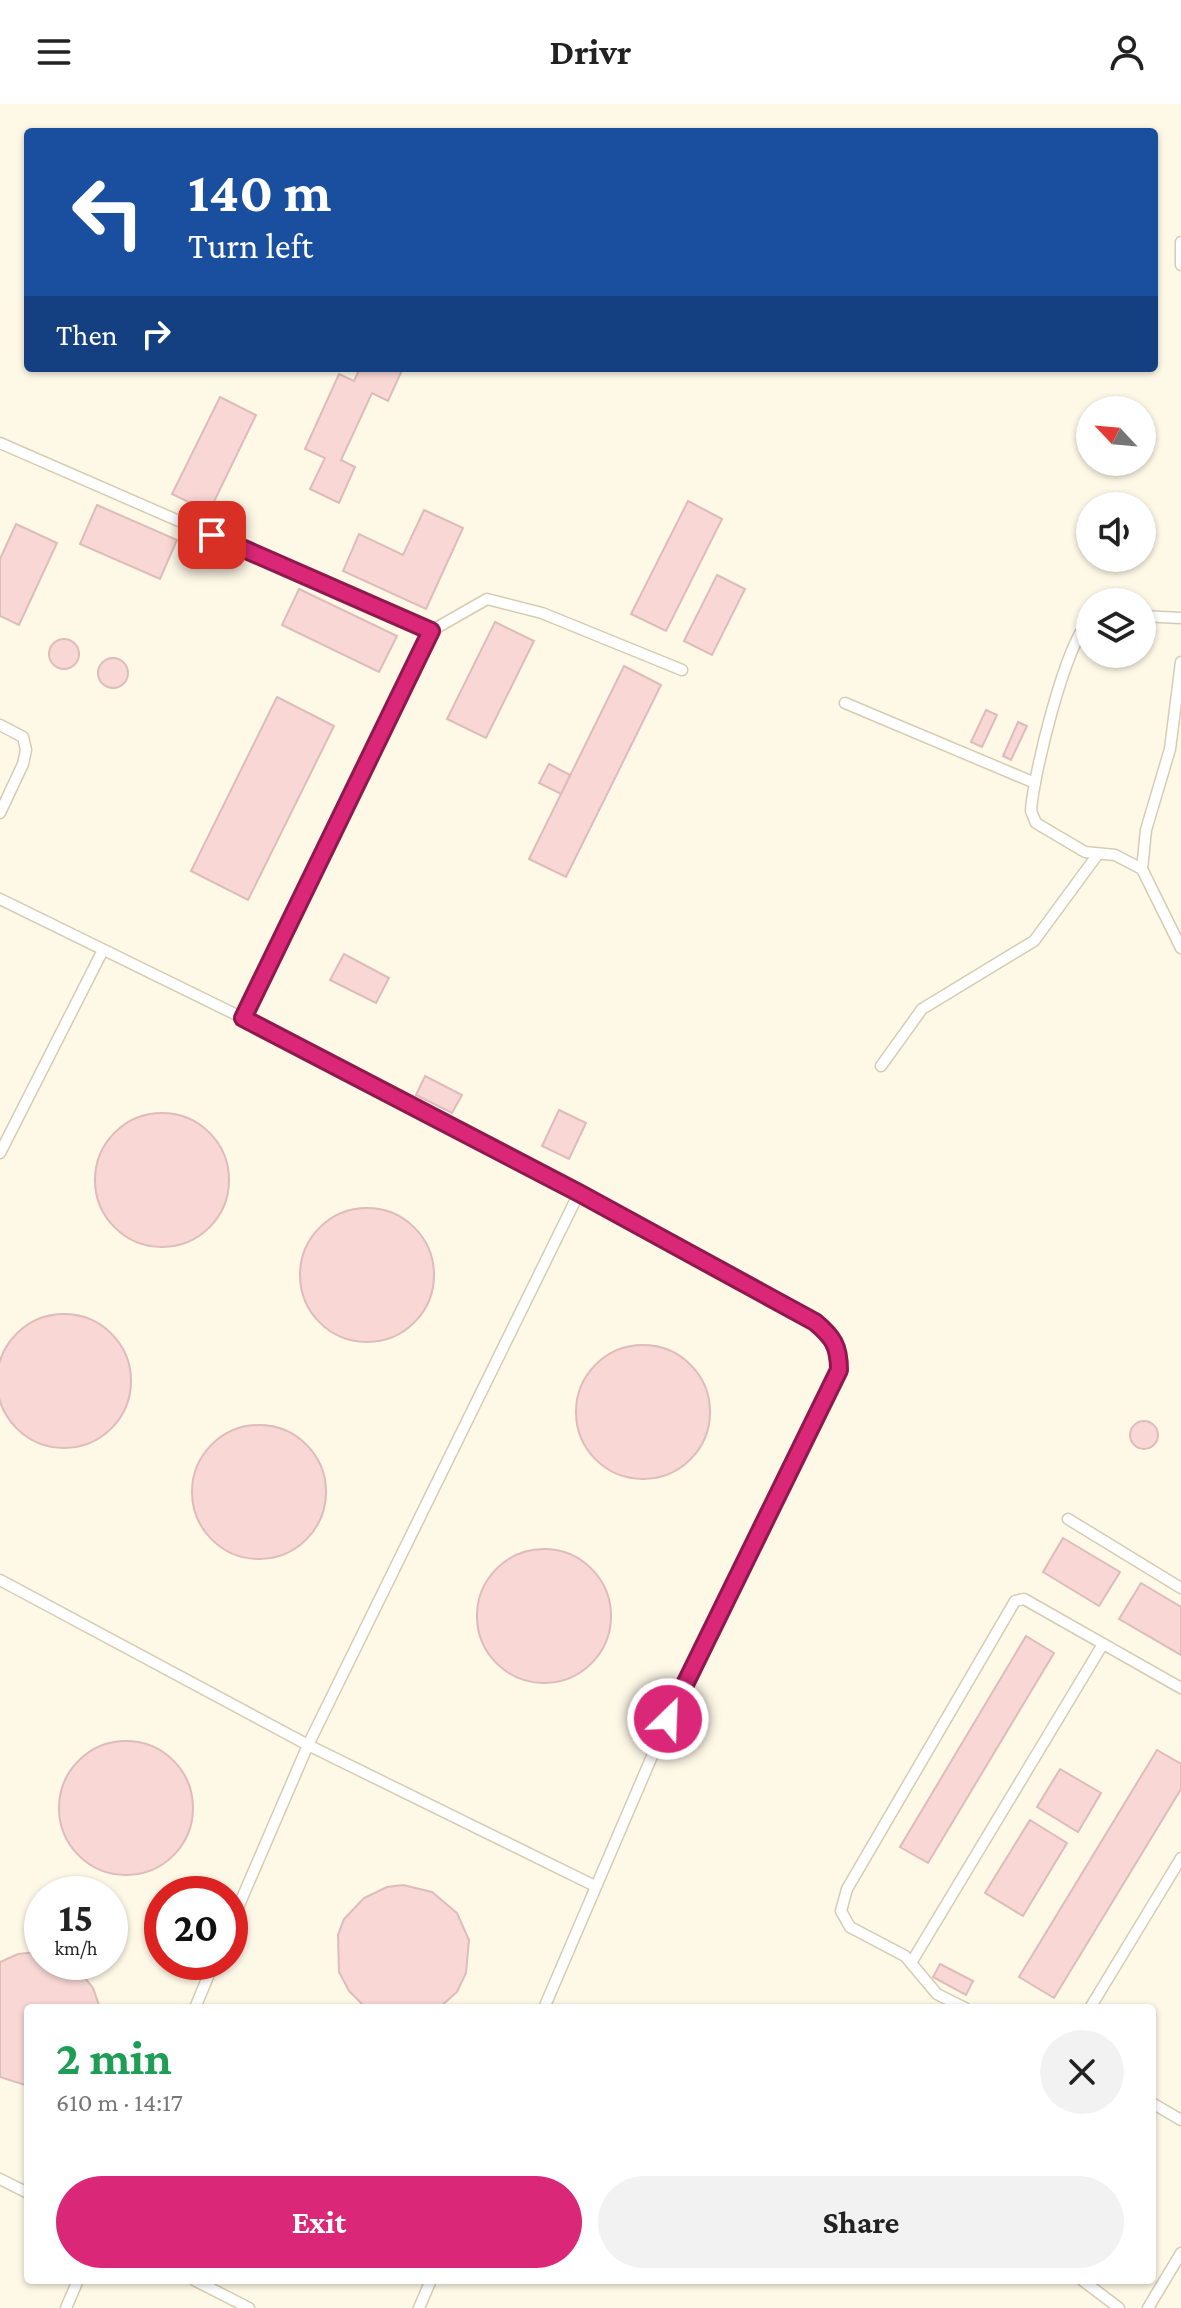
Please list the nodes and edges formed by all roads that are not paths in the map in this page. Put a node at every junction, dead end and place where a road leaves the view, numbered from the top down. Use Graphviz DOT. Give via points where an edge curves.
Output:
graph roads {
  1 [pos="1181,242"];
  2 [pos="1181,265"];
  3 [pos="0,443"];
  4 [pos="1156,617"];
  5 [pos="1181,618"];
  6 [pos="431,631"];
  7 [pos="1076,649"];
  8 [pos="1181,662"];
  9 [pos="682,670"];
  10 [pos="845,703"];
  11 [pos="0,725"];
  12 [pos="1035,783"];
  13 [pos="0,813"];
  14 [pos="1098,854"];
  15 [pos="1142,869"];
  16 [pos="0,899"];
  17 [pos="1181,948"];
  18 [pos="102,952"];
  19 [pos="243,1018"];
  20 [pos="881,1066"];
  21 [pos="0,1153"];
  22 [pos="579,1193"];
  23 [pos="1068,1519"];
  24 [pos="0,1580"];
  25 [pos="1181,1588"];
  26 [pos="1103,1644"];
  27 [pos="1181,1688"];
  28 [pos="308,1745"];
  29 [pos="1181,1858"];
  30 [pos="248,1884"];
  31 [pos="595,1886"];
  32 [pos="911,1963"];
  33 [pos="207,1980"];
  34 [pos="197,2004"];
  35 [pos="546,2004"];
  36 [pos="957,2004"];
  37 [pos="1092,2004"];
  38 [pos="1156,2105"];
  39 [pos="1181,2120"];
  40 [pos="0,2179"];
  41 [pos="24,2191"];
  42 [pos="1181,2253"];
  43 [pos="76,2284"];
  44 [pos="202,2284"];
  45 [pos="429,2284"];
  46 [pos="1087,2284"];
  47 [pos="66,2308"];
  48 [pos="249,2308"];
  49 [pos="419,2308"];
  50 [pos="1119,2308"];
  51 [pos="1148,2308"];
  1 -- 2 [label="lane"];
  3 -- 6 [label="lane"];
  4 -- 5 [label="lane"];
  6 -- 9 [label="lane" via="487,599 542,613"];
  6 -- 19 [label="lane"];
  7 -- 12 [label="lane" via="1060,680"];
  8 -- 15 [label="lane" via="1170,749 1146,830"];
  10 -- 12 [label="lane"];
  11 -- 13 [label="lane" via="23,737 26,750"];
  12 -- 14 [label="lane" via="1031,811 1036,823 1085,852"];
  14 -- 15 [label="lane" via="1115,855"];
  14 -- 20 [label="lane" via="1034,941 922,1009"];
  15 -- 17 [label="lane"];
  16 -- 18 [label="lane"];
  18 -- 19 [label="lane"];
  18 -- 21 [label="lane"];
  19 -- 22 [label="lane"];
  22 -- 28 [label="lane"];
  22 -- 31 [label="lane" via="815,1322 839,1349 839,1370 680,1691"];
  23 -- 25 [label="lane"];
  24 -- 28 [label="lane"];
  26 -- 27 [label="lane"];
  26 -- 32 [label="lane"];
  26 -- 32 [label="lane" via="1024,1599 1015,1601 847,1889 841,1911 850,1927"];
  28 -- 30 [label="lane"];
  28 -- 31 [label="lane"];
  29 -- 37 [label="lane"];
  31 -- 35 [label="lane"];
  32 -- 36 [label="lane" via="937,1994"];
  33 -- 34 [label="lane"];
  38 -- 39 [label="lane"];
  40 -- 41 [label="lane"];
  42 -- 51 [label="lane"];
  43 -- 47 [label="lane"];
  44 -- 48 [label="lane"];
  45 -- 49 [label="lane"];
  46 -- 50 [label="lane"];
}
